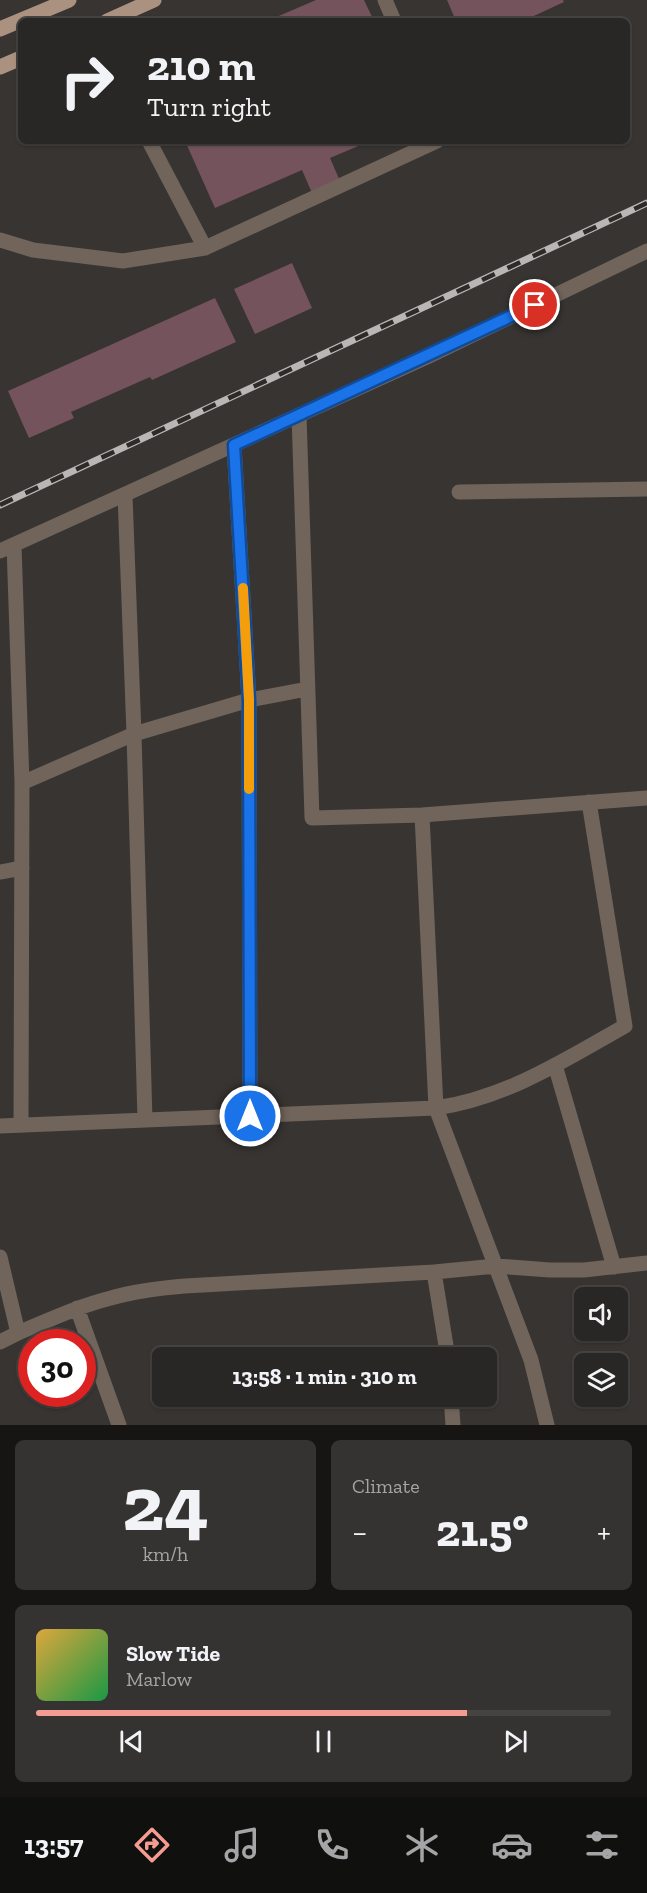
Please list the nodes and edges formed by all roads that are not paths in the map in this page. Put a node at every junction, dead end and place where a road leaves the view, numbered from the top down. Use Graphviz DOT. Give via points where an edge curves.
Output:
graph roads {
  1 [pos="69,0"];
  2 [pos="154,0"];
  3 [pos="385,0"];
  4 [pos="28,18"];
  5 [pos="113,18"];
  6 [pos="393,18"];
  7 [pos="18,22"];
  8 [pos="0,30"];
  9 [pos="18,59"];
  10 [pos="0,67"];
  11 [pos="151,144"];
  12 [pos="430,144"];
  13 [pos="0,240"];
  14 [pos="205,248"];
  15 [pos="646,256"];
  16 [pos="299,415"];
  17 [pos="234,445"];
  18 [pos="647,489"];
  19 [pos="459,492"];
  20 [pos="125,495"];
  21 [pos="7,548"];
  22 [pos="307,689"];
  23 [pos="249,700"];
  24 [pos="134,734"];
  25 [pos="22,783"];
  26 [pos="647,798"];
  27 [pos="589,802"];
  28 [pos="422,815"];
  29 [pos="22,868"];
  30 [pos="0,872"];
  31 [pos="555,1065"];
  32 [pos="436,1108"];
  33 [pos="250,1116"];
  34 [pos="145,1120"];
  35 [pos="21,1125"];
  36 [pos="0,1126"];
  37 [pos="0,1257"];
  38 [pos="647,1263"];
  39 [pos="496,1266"];
  40 [pos="614,1267"];
  41 [pos="434,1272"];
  42 [pos="77,1308"];
  43 [pos="27,1329"];
  44 [pos="18,1333"];
  45 [pos="0,1342"];
  46 [pos="446,1347"];
  47 [pos="452,1407"];
  48 [pos="119,1425"];
  49 [pos="453,1425"];
  50 [pos="547,1425"];
  1 -- 4 [label="main road"];
  2 -- 5 [label="main road"];
  3 -- 6 [label="street"];
  7 -- 8 [label="main road"];
  9 -- 10 [label="main road"];
  11 -- 14 [label="street"];
  12 -- 14 [label="street"];
  13 -- 14 [label="street" via="33,250 123,261"];
  15 -- 16 [label="street"];
  16 -- 17 [label="street"];
  16 -- 22 [label="street"];
  17 -- 20 [label="street"];
  17 -- 23 [label="street"];
  18 -- 19 [label="street"];
  20 -- 21 [label="street"];
  20 -- 24 [label="street"];
  21 -- 25 [label="street"];
  22 -- 23 [label="street"];
  22 -- 28 [label="street" via="312,818"];
  23 -- 24 [label="street"];
  23 -- 33 [label="street"];
  24 -- 25 [label="street"];
  24 -- 34 [label="street"];
  25 -- 29 [label="street"];
  26 -- 27 [label="street"];
  27 -- 28 [label="street"];
  27 -- 31 [label="street" via="626,1026"];
  28 -- 32 [label="street"];
  29 -- 30 [label="street"];
  29 -- 35 [label="street"];
  31 -- 32 [label="street" via="466,1104"];
  31 -- 40 [label="street"];
  32 -- 33 [label="street"];
  32 -- 39 [label="street"];
  33 -- 34 [label="street"];
  34 -- 35 [label="street"];
  35 -- 36 [label="street"];
  37 -- 44 [label="street"];
  38 -- 40 [label="street"];
  39 -- 40 [label="street" via="550,1270"];
  39 -- 41 [label="street"];
  39 -- 50 [label="street" via="531,1360"];
  41 -- 42 [label="street" via="185,1286 112,1297"];
  41 -- 46 [label="street"];
  42 -- 43 [label="street"];
  42 -- 48 [label="street"];
  44 -- 45 [label="street"];
  47 -- 49 [label="street"];
}
